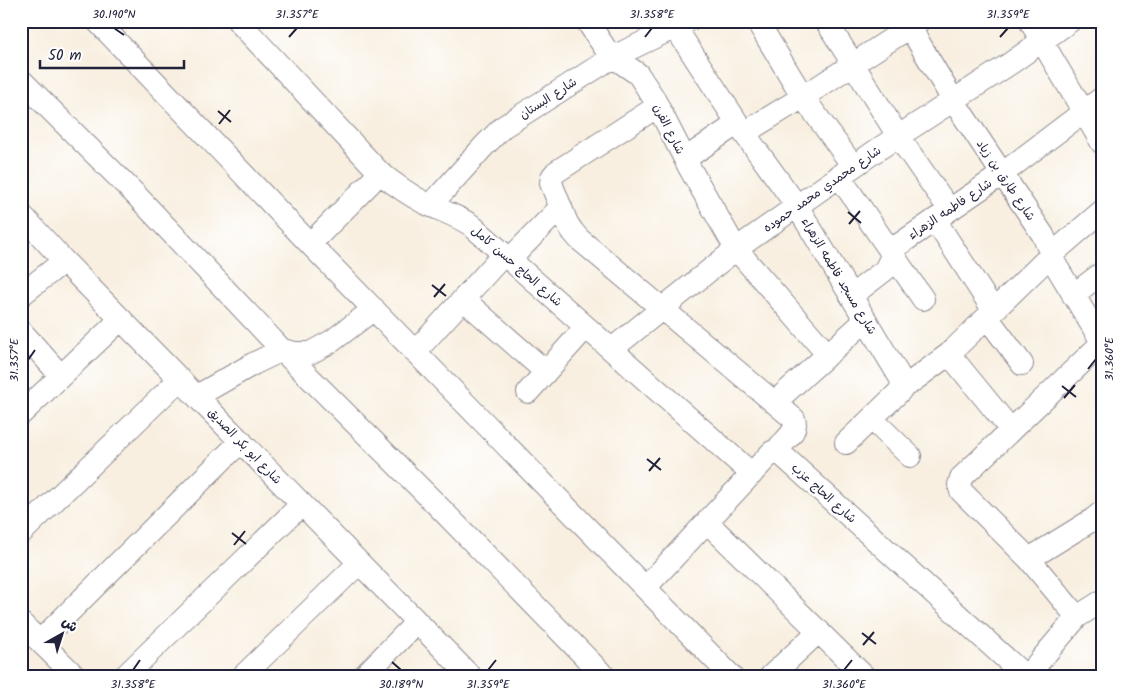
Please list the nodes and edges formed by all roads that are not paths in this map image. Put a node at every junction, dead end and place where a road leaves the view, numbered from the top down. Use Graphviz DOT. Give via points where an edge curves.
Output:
graph roads {
  1 [pos="97,21"];
  2 [pos="238,21"];
  3 [pos="587,21"];
  4 [pos="757,21"];
  5 [pos="826,21"];
  6 [pos="1030,21"];
  7 [pos="1070,21"];
  8 [pos="912,23"];
  9 [pos="682,24"];
  10 [pos="1042,41"];
  11 [pos="613,57"];
  12 [pos="853,64"];
  13 [pos="21,80"];
  14 [pos="804,97"];
  15 [pos="1102,98"];
  16 [pos="953,100"];
  17 [pos="658,106"];
  18 [pos="1083,112"];
  19 [pos="741,128"];
  20 [pos="898,136"];
  21 [pos="1102,143"];
  22 [pos="685,159"];
  23 [pos="846,171"];
  24 [pos="380,173"];
  25 [pos="1002,174"];
  26 [pos="431,205"];
  27 [pos="797,206"];
  28 [pos="561,207"];
  29 [pos="1102,212"];
  30 [pos="21,214"];
  31 [pos="942,215"];
  32 [pos="310,244"];
  33 [pos="736,250"];
  34 [pos="892,254"];
  35 [pos="1050,254"];
  36 [pos="507,257"];
  37 [pos="64,261"];
  38 [pos="1102,273"];
  39 [pos="21,295"];
  40 [pos="1073,295"];
  41 [pos="851,296"];
  42 [pos="463,299"];
  43 [pos="923,299"];
  44 [pos="374,309"];
  45 [pos="663,309"];
  46 [pos="991,314"];
  47 [pos="121,319"];
  48 [pos="866,320"];
  49 [pos="586,327"];
  50 [pos="21,331"];
  51 [pos="1102,342"];
  52 [pos="612,349"];
  53 [pos="282,350"];
  54 [pos="416,351"];
  55 [pos="828,354"];
  56 [pos="949,354"];
  57 [pos="1022,364"];
  58 [pos="546,372"];
  59 [pos="61,376"];
  60 [pos="180,379"];
  61 [pos="902,388"];
  62 [pos="528,392"];
  63 [pos="197,396"];
  64 [pos="775,402"];
  65 [pos="21,414"];
  66 [pos="872,419"];
  67 [pos="1011,430"];
  68 [pos="241,441"];
  69 [pos="846,443"];
  70 [pos="780,450"];
  71 [pos="910,456"];
  72 [pos="752,474"];
  73 [pos="302,504"];
  74 [pos="1102,512"];
  75 [pos="707,522"];
  76 [pos="21,533"];
  77 [pos="1029,559"];
  78 [pos="359,563"];
  79 [pos="645,588"];
  80 [pos="1102,601"];
  81 [pos="1078,618"];
  82 [pos="417,622"];
  83 [pos="21,623"];
  84 [pos="819,632"];
  85 [pos="40,641"];
  86 [pos="75,676"];
  87 [pos="124,676"];
  88 [pos="243,676"];
  89 [pos="364,676"];
  90 [pos="470,676"];
  91 [pos="604,676"];
  92 [pos="731,676"];
  93 [pos="771,676"];
  94 [pos="864,676"];
  95 [pos="1026,676"];
  1 -- 32 [label="street"];
  2 -- 24 [label="street, شارع الحاج حسن كامل"];
  3 -- 11 [label="street, شارع الفرن"];
  4 -- 14 [label="street"];
  5 -- 12 [label="street"];
  6 -- 10 [label="street"];
  7 -- 10 [label="street, شارع محمدي محمد حموده"];
  8 -- 12 [label="street"];
  8 -- 16 [label="street, شارع طارق بن زياد"];
  9 -- 11 [label="street, شارع البستان"];
  9 -- 19 [label="street, شارع مسجد فاطمه الزهراء"];
  10 -- 16 [label="street, شارع محمدي محمد حموده"];
  10 -- 18 [label="street"];
  11 -- 17 [label="street, شارع الفرن" via="638,74"];
  11 -- 26 [label="street, شارع البستان" via="503,127"];
  12 -- 14 [label="street"];
  12 -- 20 [label="street"];
  13 -- 53 [label="street" via="136,195"];
  14 -- 19 [label="street"];
  14 -- 23 [label="street"];
  15 -- 18 [label="street, شارع فاطمه الزهراء"];
  16 -- 20 [label="street, شارع محمدي محمد حموده"];
  16 -- 25 [label="street, شارع طارق بن زياد"];
  17 -- 22 [label="street, شارع الفرن"];
  17 -- 28 [label="street" via="556,172 551,183"];
  18 -- 21 [label="street"];
  18 -- 25 [label="street, شارع فاطمه الزهراء"];
  19 -- 22 [label="street"];
  19 -- 27 [label="street, شارع مسجد فاطمه الزهراء"];
  20 -- 23 [label="street, شارع محمدي محمد حموده"];
  20 -- 31 [label="street"];
  22 -- 33 [label="street, شارع الفرن"];
  23 -- 27 [label="street, شارع محمدي محمد حموده"];
  23 -- 34 [label="street"];
  24 -- 26 [label="street, شارع الحاج حسن كامل"];
  24 -- 32 [label="street"];
  25 -- 31 [label="street, شارع فاطمه الزهراء"];
  25 -- 35 [label="street, شارع طارق بن زياد" via="1043,235"];
  26 -- 36 [label="street, شارع الحاج حسن كامل" via="471,225"];
  27 -- 33 [label="street, شارع محمدي محمد حموده"];
  27 -- 41 [label="street, شارع مسجد فاطمه الزهراء"];
  28 -- 36 [label="street"];
  28 -- 45 [label="street" via="573,232"];
  29 -- 35 [label="street"];
  30 -- 37 [label="street, شارع ابو بكر الصديق"];
  31 -- 34 [label="street, شارع فاطمه الزهراء" via="896,246"];
  31 -- 46 [label="street"];
  32 -- 44 [label="street"];
  33 -- 45 [label="street, شارع محمدي محمد حموده"];
  33 -- 55 [label="street, شارع الفرن"];
  34 -- 41 [label="street, شارع فاطمه الزهراء" via="885,270"];
  34 -- 43 [label="street"];
  35 -- 40 [label="street, شارع طارق بن زياد"];
  35 -- 46 [label="street"];
  36 -- 42 [label="street"];
  36 -- 49 [label="street, شارع الحاج حسن كامل"];
  37 -- 39 [label="street"];
  37 -- 47 [label="street, شارع ابو بكر الصديق"];
  38 -- 40 [label="street"];
  40 -- 51 [label="street, شارع طارق بن زياد"];
  41 -- 48 [label="street, شارع مسجد فاطمه الزهراء"];
  42 -- 54 [label="street"];
  42 -- 58 [label="street"];
  44 -- 53 [label="street" via="332,341 310,353"];
  44 -- 54 [label="street"];
  45 -- 52 [label="street, شارع محمدي محمد حموده"];
  45 -- 64 [label="street"];
  46 -- 56 [label="street"];
  46 -- 57 [label="street"];
  47 -- 59 [label="street"];
  47 -- 60 [label="street, شارع ابو بكر الصديق"];
  48 -- 55 [label="street"];
  48 -- 61 [label="street, شارع مسجد فاطمه الزهراء" via="901,379"];
  49 -- 52 [label="street, شارع الحاج حسن كامل"];
  49 -- 58 [label="street"];
  50 -- 59 [label="street"];
  51 -- 67 [label="street"];
  52 -- 72 [label="street, شارع الحاج حسن كامل"];
  53 -- 63 [label="street"];
  53 -- 91 [label="street"];
  54 -- 79 [label="street"];
  55 -- 64 [label="street"];
  56 -- 61 [label="street"];
  56 -- 67 [label="street"];
  58 -- 62 [label="street"];
  59 -- 65 [label="street"];
  60 -- 63 [label="street, شارع ابو بكر الصديق"];
  60 -- 76 [label="street"];
  61 -- 66 [label="street"];
  63 -- 68 [label="street, شارع ابو بكر الصديق"];
  64 -- 70 [label="street" via="796,424"];
  66 -- 69 [label="street"];
  66 -- 71 [label="street"];
  67 -- 77 [label="street" via="961,478 959,485 961,491"];
  68 -- 73 [label="street, شارع ابو بكر الصديق"];
  68 -- 85 [label="street"];
  70 -- 72 [label="street" via="772,452"];
  70 -- 95 [label="street, شارع الحاج عزب"];
  72 -- 75 [label="street"];
  73 -- 78 [label="street, شارع ابو بكر الصديق"];
  73 -- 87 [label="street"];
  74 -- 77 [label="street"];
  75 -- 79 [label="street"];
  75 -- 84 [label="street"];
  77 -- 81 [label="street"];
  78 -- 82 [label="street, شارع ابو بكر الصديق"];
  78 -- 88 [label="street"];
  79 -- 92 [label="street"];
  80 -- 81 [label="street"];
  81 -- 95 [label="street"];
  82 -- 89 [label="street"];
  82 -- 90 [label="street, شارع ابو بكر الصديق"];
  83 -- 85 [label="street"];
  84 -- 93 [label="street"];
  84 -- 94 [label="street"];
  85 -- 86 [label="street"];
}
